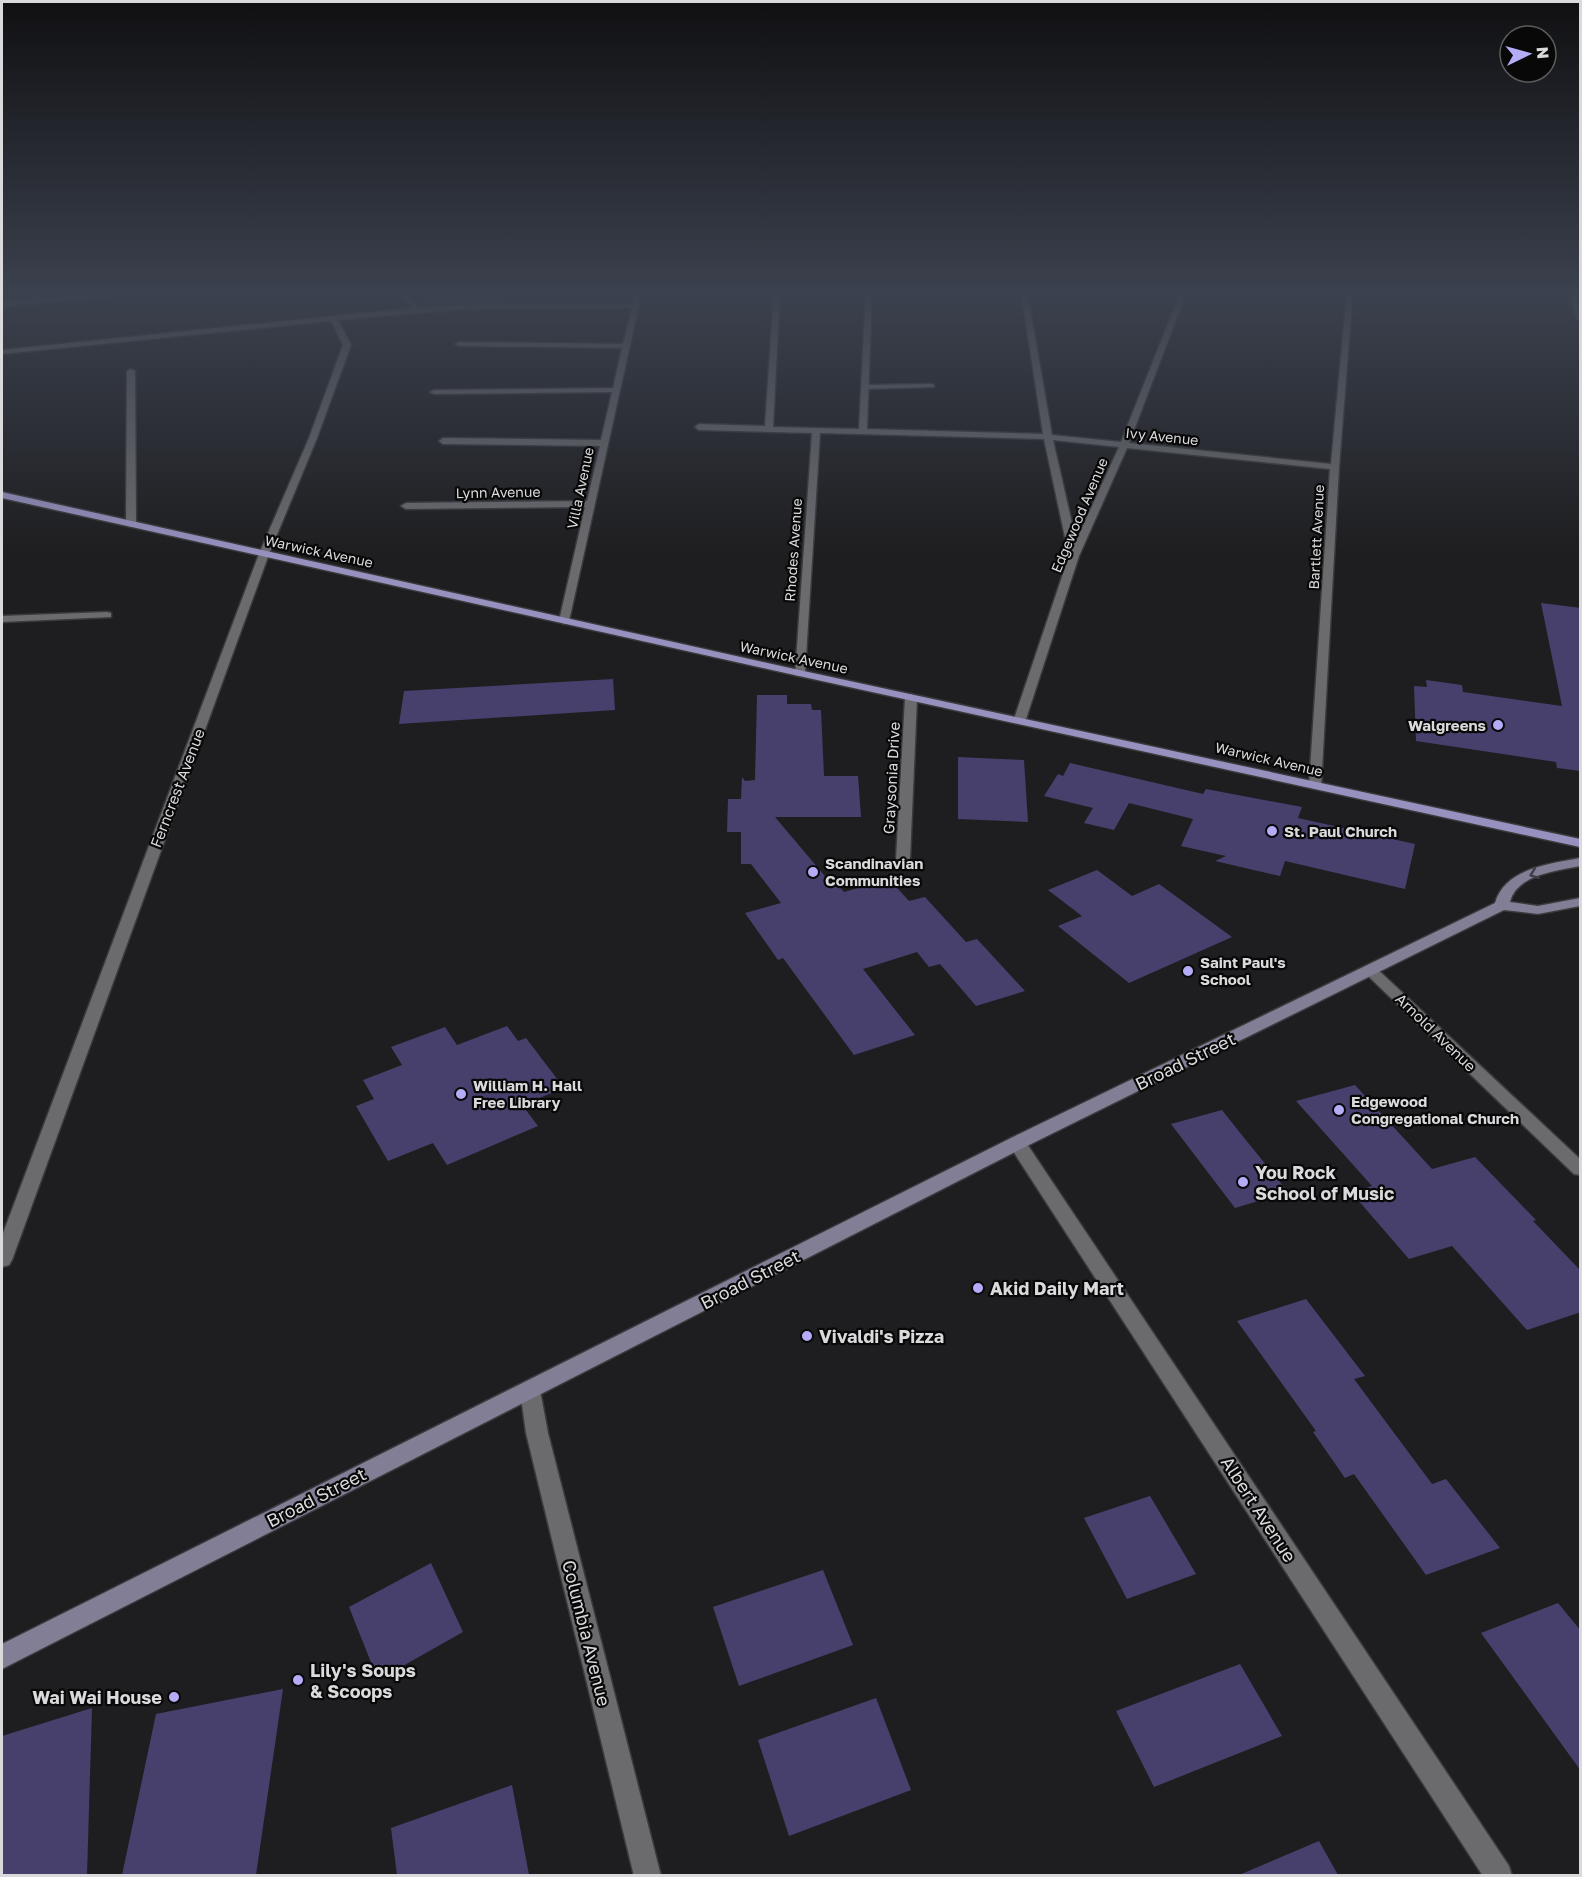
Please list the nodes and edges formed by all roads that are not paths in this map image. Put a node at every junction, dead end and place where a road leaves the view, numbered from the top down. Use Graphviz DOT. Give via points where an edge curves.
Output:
graph roads {
  1 [pos="131,379"];
  2 [pos="335,379"];
  3 [pos="619,379"];
  4 [pos="772,379"];
  5 [pos="865,379"];
  6 [pos="1038,379"];
  7 [pos="1150,379"];
  8 [pos="1342,379"];
  9 [pos="932,386"];
  10 [pos="865,387"];
  11 [pos="616,390"];
  12 [pos="434,392"];
  13 [pos="699,427"];
  14 [pos="769,428"];
  15 [pos="816,430"];
  16 [pos="863,431"];
  17 [pos="1048,437"];
  18 [pos="443,441"];
  19 [pos="604,443"];
  20 [pos="1124,445"];
  21 [pos="1335,467"];
  22 [pos="2,495"];
  23 [pos="590,504"];
  24 [pos="406,507"];
  25 [pos="131,524"];
  26 [pos="264,554"];
  27 [pos="1074,556"];
  28 [pos="107,615"];
  29 [pos="2,619"];
  30 [pos="564,621"];
  31 [pos="799,673"];
  32 [pos="911,698"];
  33 [pos="1020,719"];
  34 [pos="1316,785"];
  35 [pos="1581,843"];
  36 [pos="903,859"];
  37 [pos="1581,862"];
  38 [pos="1581,902"];
  39 [pos="1502,905"];
  40 [pos="1370,970"];
  41 [pos="1017,1143"];
  42 [pos="1581,1170"];
  43 [pos="2,1260"];
  44 [pos="530,1390"];
  45 [pos="2,1657"];
  46 [pos="648,1875"];
  47 [pos="1499,1875"];
  1 -- 25 [label="street"];
  2 -- 26 [label="street, Ferncrest Avenue"];
  3 -- 11 [label="street, Villa Avenue"];
  4 -- 14 [label="street"];
  5 -- 10 [label="street"];
  6 -- 17 [label="street"];
  7 -- 20 [label="street, Edgewood Avenue"];
  8 -- 21 [label="street, Bartlett Avenue"];
  9 -- 10 [label="lane"];
  10 -- 16 [label="street"];
  11 -- 12 [label="street"];
  11 -- 19 [label="street, Villa Avenue"];
  13 -- 14 [label="street, Ivy Avenue"];
  14 -- 15 [label="street, Ivy Avenue"];
  15 -- 16 [label="street, Ivy Avenue"];
  15 -- 31 [label="street, Rhodes Avenue"];
  16 -- 17 [label="street, Ivy Avenue"];
  17 -- 20 [label="street, Ivy Avenue"];
  17 -- 27 [label="street"];
  18 -- 19 [label="street"];
  19 -- 23 [label="street, Villa Avenue"];
  20 -- 21 [label="street, Ivy Avenue"];
  20 -- 27 [label="street, Edgewood Avenue"];
  21 -- 34 [label="street, Bartlett Avenue"];
  22 -- 25 [label="main road, Warwick Avenue"];
  23 -- 24 [label="street, Lynn Avenue"];
  23 -- 30 [label="street, Villa Avenue"];
  25 -- 26 [label="main road, Warwick Avenue"];
  26 -- 30 [label="main road, Warwick Avenue"];
  26 -- 43 [label="street, Ferncrest Avenue"];
  27 -- 33 [label="street, Edgewood Avenue"];
  28 -- 29 [label="street"];
  30 -- 31 [label="main road, Warwick Avenue"];
  31 -- 32 [label="main road, Warwick Avenue"];
  32 -- 33 [label="main road, Warwick Avenue"];
  32 -- 36 [label="street, Graysonia Drive"];
  33 -- 34 [label="main road, Warwick Avenue"];
  34 -- 35 [label="main road, Warwick Avenue"];
  37 -- 39 [label="main road, one-way" via="1516,882 1507,889"];
  38 -- 39 [label="main road" via="1538,910"];
  39 -- 40 [label="main road, Broad Street"];
  40 -- 41 [label="main road, Broad Street"];
  40 -- 42 [label="street, Arnold Avenue"];
  41 -- 44 [label="main road, Broad Street"];
  41 -- 47 [label="street, Albert Avenue"];
  44 -- 45 [label="main road, Broad Street"];
  44 -- 46 [label="street, Columbia Avenue" via="537,1433"];
}
